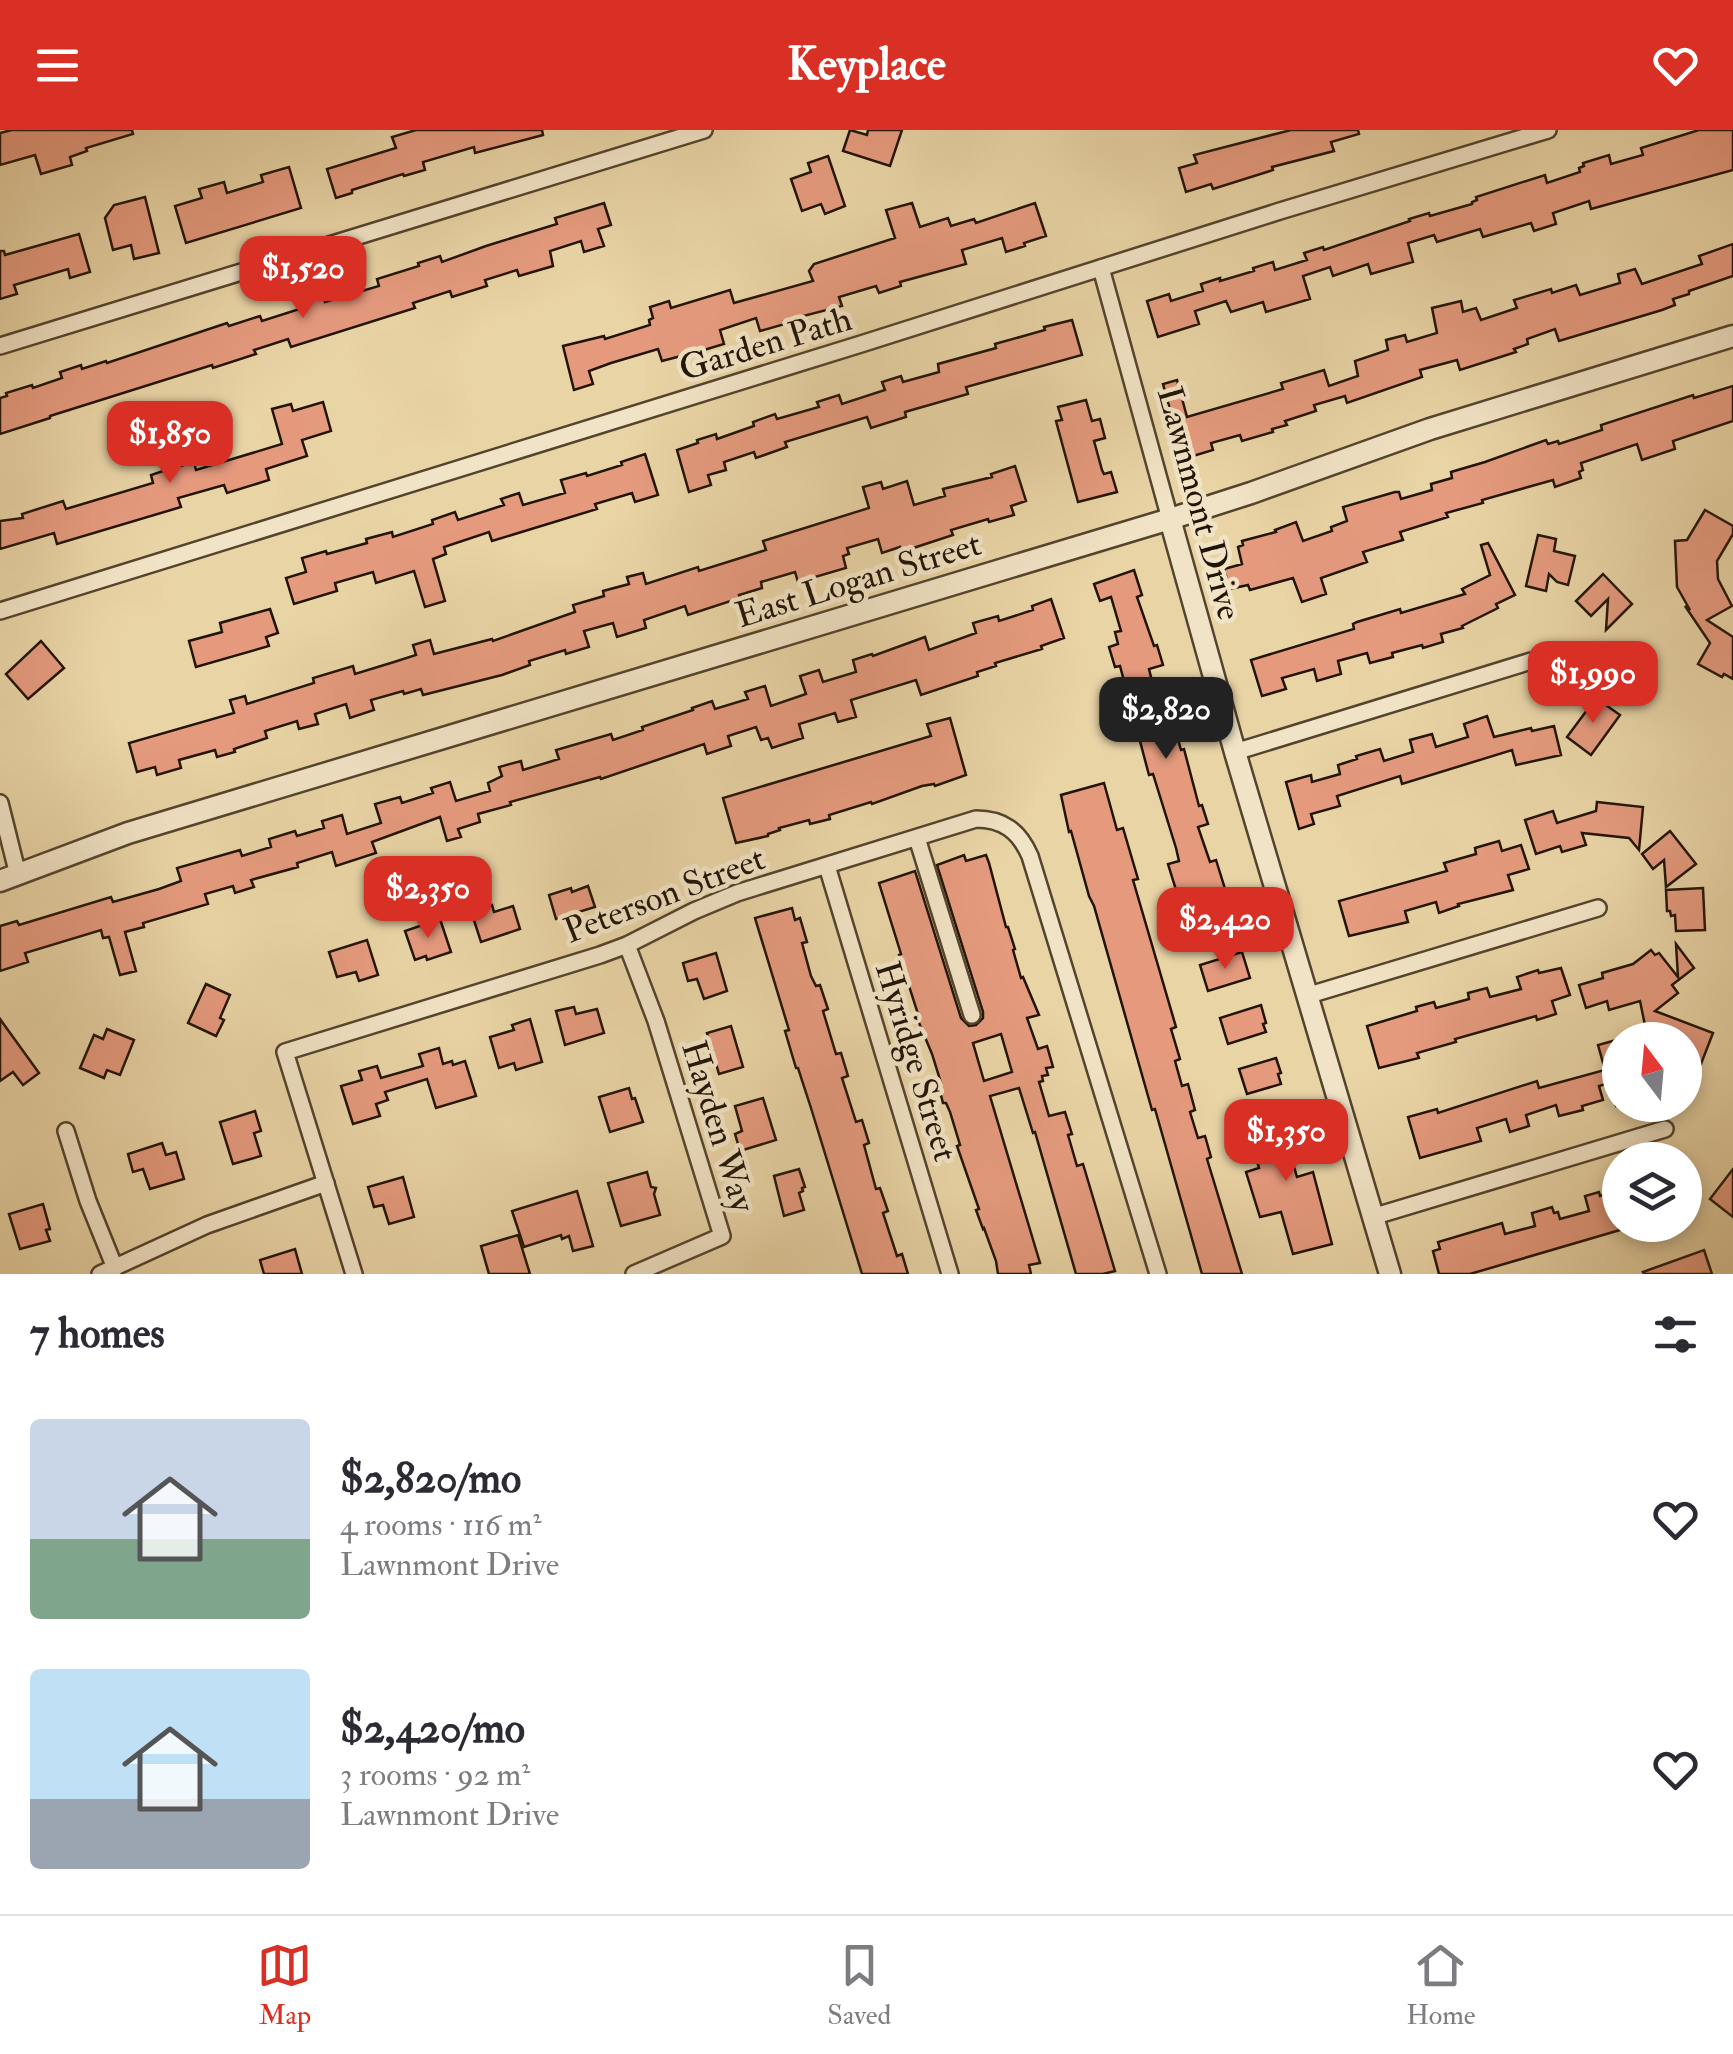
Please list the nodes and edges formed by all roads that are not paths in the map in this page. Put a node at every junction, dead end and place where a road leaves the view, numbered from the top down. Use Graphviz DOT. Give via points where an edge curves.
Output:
graph roads {
  1 [pos="704,130"];
  2 [pos="1548,130"];
  3 [pos="1521,134"];
  4 [pos="1101,268"];
  5 [pos="1733,336"];
  6 [pos="0,346"];
  7 [pos="1170,519"];
  8 [pos="0,610"];
  9 [pos="1531,662"];
  10 [pos="1235,752"];
  11 [pos="0,802"];
  12 [pos="917,838"];
  13 [pos="827,866"];
  14 [pos="9,878"];
  15 [pos="1598,908"];
  16 [pos="627,945"];
  17 [pos="1306,996"];
  18 [pos="972,1015"];
  19 [pos="1665,1129"];
  20 [pos="66,1131"];
  21 [pos="326,1183"];
  22 [pos="1372,1216"];
  23 [pos="108,1271"];
  24 [pos="354,1274"];
  25 [pos="634,1274"];
  26 [pos="950,1274"];
  27 [pos="1158,1274"];
  28 [pos="1390,1274"];
  1 -- 6 [label="street"];
  2 -- 3 [label="street, Garden Path"];
  3 -- 4 [label="street, Garden Path"];
  4 -- 7 [label="street, Lawnmont Drive"];
  4 -- 8 [label="street, Garden Path"];
  5 -- 7 [label="street, East Logan Street" via="1430,429"];
  7 -- 10 [label="street, Lawnmont Drive"];
  7 -- 14 [label="street, East Logan Street" via="128,833"];
  9 -- 10 [label="street"];
  10 -- 17 [label="street, Lawnmont Drive"];
  11 -- 14 [label="street"];
  12 -- 13 [label="street, Peterson Street"];
  12 -- 18 [label="street"];
  12 -- 27 [label="street, Peterson Street" via="991,819 1024,842"];
  13 -- 16 [label="street, Peterson Street" via="694,910"];
  13 -- 26 [label="street, Hyridge Street"];
  15 -- 17 [label="street"];
  16 -- 21 [label="street, Peterson Street" via="285,1052"];
  16 -- 25 [label="street, Hayden Way" via="722,1236"];
  17 -- 22 [label="street, Lawnmont Drive"];
  19 -- 22 [label="street"];
  20 -- 23 [label="street"];
  21 -- 23 [label="street" via="208,1225"];
  21 -- 24 [label="street"];
  22 -- 28 [label="street, Lawnmont Drive"];
}
